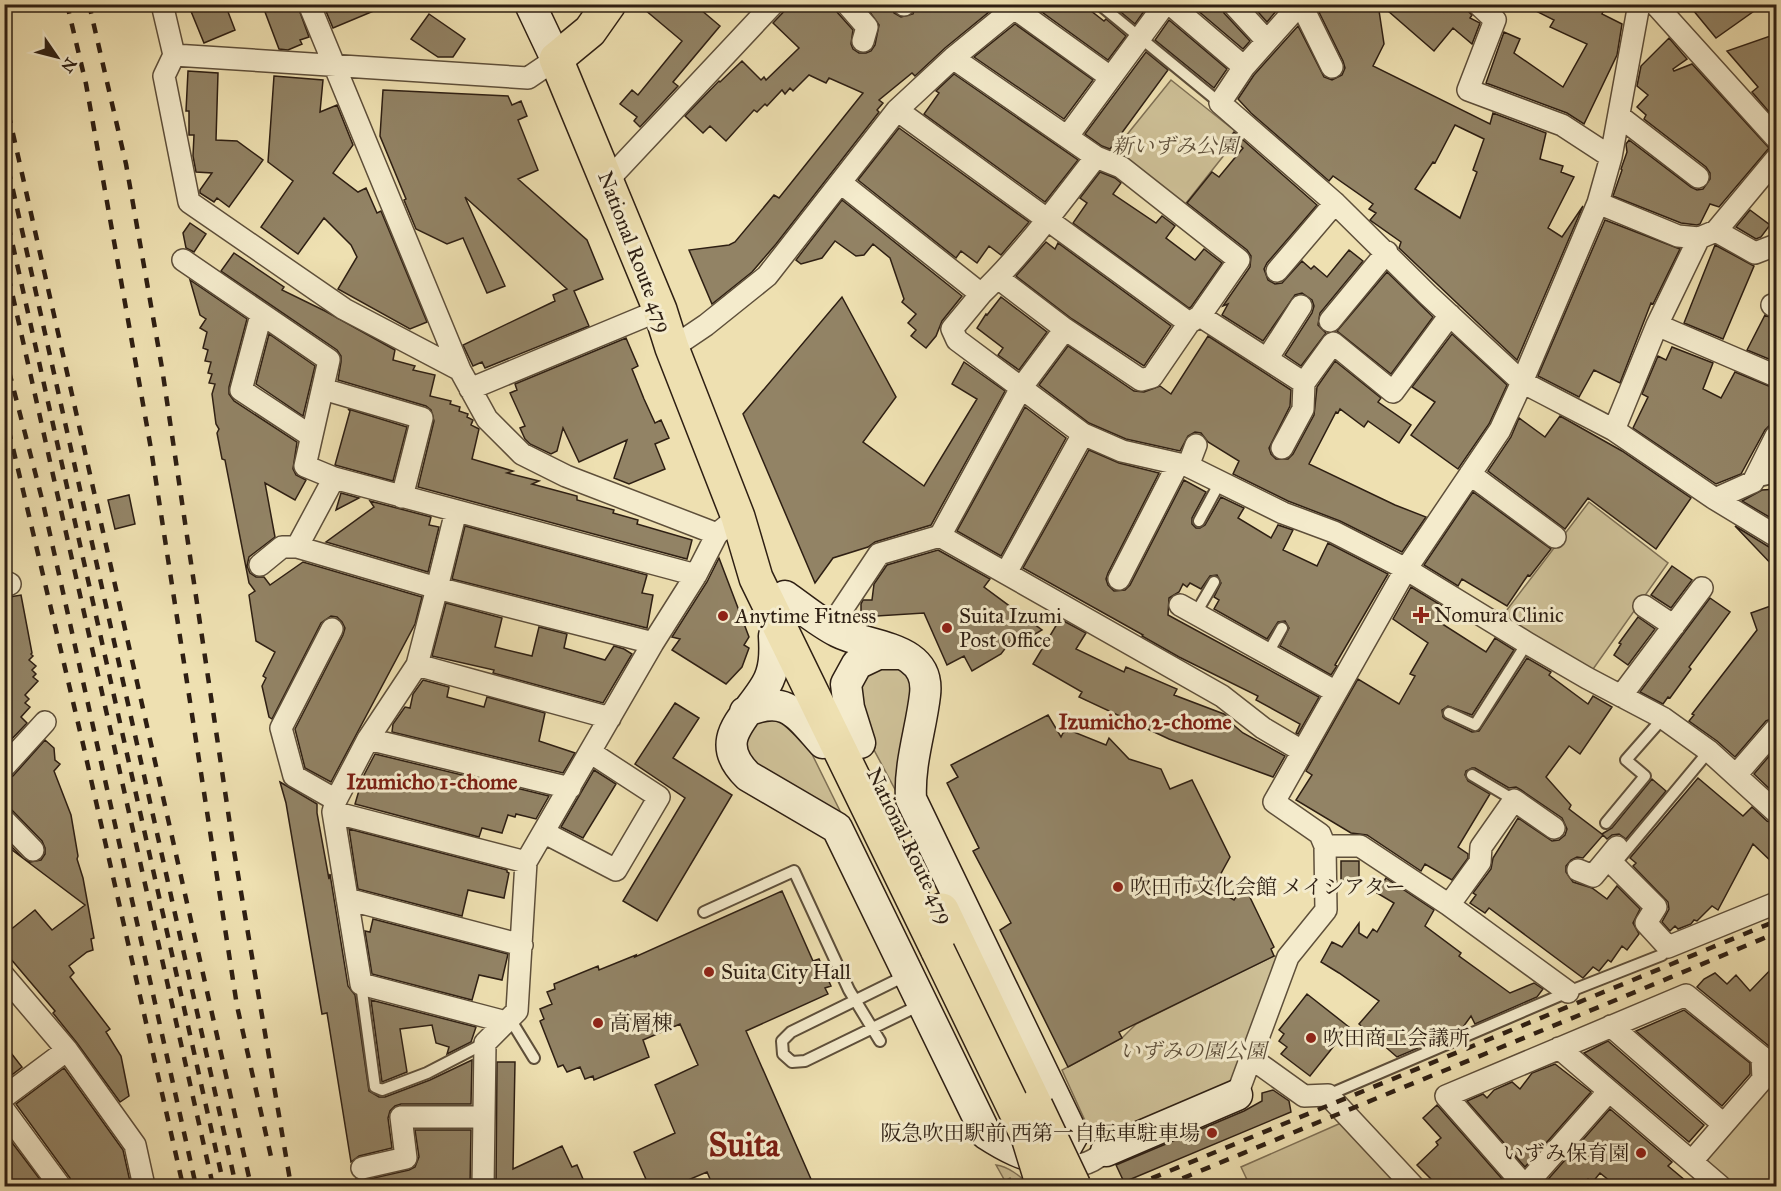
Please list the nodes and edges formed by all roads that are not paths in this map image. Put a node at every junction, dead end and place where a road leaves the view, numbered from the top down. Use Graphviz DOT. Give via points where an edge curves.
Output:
graph roads {
  1 [pos="162,4"];
  2 [pos="309,4"];
  3 [pos="530,4"];
  4 [pos="609,4"];
  5 [pos="773,4"];
  6 [pos="847,4"];
  7 [pos="1099,4"];
  8 [pos="1165,4"];
  9 [pos="1170,4"];
  10 [pos="1233,4"];
  11 [pos="1300,4"];
  12 [pos="1478,4"];
  13 [pos="1639,4"];
  14 [pos="1655,4"];
  15 [pos="1010,8"];
  16 [pos="1498,12"];
  17 [pos="1139,37"];
  18 [pos="863,41"];
  19 [pos="1268,41"];
  20 [pos="174,55"];
  21 [pos="556,58"];
  22 [pos="953,58"];
  23 [pos="335,66"];
  24 [pos="1244,67"];
  25 [pos="1332,67"];
  26 [pos="1110,77"];
  27 [pos="1220,103"];
  28 [pos="897,110"];
  29 [pos="1619,116"];
  30 [pos="1066,137"];
  31 [pos="1776,138"];
  32 [pos="1096,157"];
  33 [pos="1611,157"];
  34 [pos="1776,159"];
  35 [pos="1698,177"];
  36 [pos="608,180"];
  37 [pos="841,183"];
  38 [pos="1335,203"];
  39 [pos="1598,203"];
  40 [pos="1047,220"];
  41 [pos="1708,234"];
  42 [pos="1776,245"];
  43 [pos="1386,252"];
  44 [pos="183,260"];
  45 [pos="1277,271"];
  46 [pos="998,278"];
  47 [pos="981,294"];
  48 [pos="1302,306"];
  49 [pos="660,310"];
  50 [pos="261,315"];
  51 [pos="1450,315"];
  52 [pos="1195,320"];
  53 [pos="1330,321"];
  54 [pos="1657,325"];
  55 [pos="1065,329"];
  56 [pos="672,348"];
  57 [pos="1266,358"];
  58 [pos="460,370"];
  59 [pos="1776,376"];
  60 [pos="1522,382"];
  61 [pos="1304,383"];
  62 [pos="1021,388"];
  63 [pos="323,389"];
  64 [pos="470,389"];
  65 [pos="1614,430"];
  66 [pos="1083,435"];
  67 [pos="311,436"];
  68 [pos="1776,436"];
  69 [pos="1196,445"];
  70 [pos="1282,448"];
  71 [pos="1184,465"];
  72 [pos="1470,474"];
  73 [pos="1776,477"];
  74 [pos="334,478"];
  75 [pos="1220,482"];
  76 [pos="1754,483"];
  77 [pos="402,497"];
  78 [pos="1715,499"];
  79 [pos="456,511"];
  80 [pos="1199,521"];
  81 [pos="728,526"];
  82 [pos="940,536"];
  83 [pos="1776,536"];
  84 [pos="1555,537"];
  85 [pos="297,548"];
  86 [pos="260,565"];
  87 [pos="1406,569"];
  88 [pos="1006,573"];
  89 [pos="696,575"];
  90 [pos="756,578"];
  91 [pos="1119,579"];
  92 [pos="1214,582"];
  93 [pos="437,588"];
  94 [pos="1702,588"];
  95 [pos="785,597"];
  96 [pos="1644,606"];
  97 [pos="1188,609"];
  98 [pos="1674,626"];
  99 [pos="1282,628"];
  100 [pos="332,629"];
  101 [pos="839,633"];
  102 [pos="774,636"];
  103 [pos="653,643"];
  104 [pos="1527,644"];
  105 [pos="1268,653"];
  106 [pos="905,654"];
  107 [pos="417,665"];
  108 [pos="1336,692"];
  109 [pos="1621,696"];
  110 [pos="745,712"];
  111 [pos="1449,713"];
  112 [pos="610,718"];
  113 [pos="1663,718"];
  114 [pos="45,722"];
  115 [pos="1776,729"];
  116 [pos="368,739"];
  117 [pos="824,743"];
  118 [pos="860,743"];
  119 [pos="1302,751"];
  120 [pos="1709,751"];
  121 [pos="590,752"];
  122 [pos="4,767"];
  123 [pos="1472,775"];
  124 [pos="1737,775"];
  125 [pos="570,788"];
  126 [pos="1514,800"];
  127 [pos="335,806"];
  128 [pos="1776,812"];
  129 [pos="4,820"];
  130 [pos="1606,823"];
  131 [pos="1554,828"];
  132 [pos="545,832"];
  133 [pos="1326,846"];
  134 [pos="33,850"];
  135 [pos="1613,857"];
  136 [pos="526,862"];
  137 [pos="1578,870"];
  138 [pos="347,898"];
  139 [pos="1776,903"];
  140 [pos="1449,905"];
  141 [pos="704,912"];
  142 [pos="522,945"];
  143 [pos="948,947"];
  144 [pos="1668,947"];
  145 [pos="908,974"];
  146 [pos="4,976"];
  147 [pos="361,984"];
  148 [pos="1568,992"];
  149 [pos="856,1000"];
  150 [pos="923,1003"];
  151 [pos="506,1022"];
  152 [pos="1611,1026"];
  153 [pos="873,1028"];
  154 [pos="880,1041"];
  155 [pos="485,1043"];
  156 [pos="1559,1048"];
  157 [pos="67,1050"];
  158 [pos="534,1058"];
  159 [pos="1251,1058"];
  160 [pos="1609,1091"];
  161 [pos="1237,1095"];
  162 [pos="1328,1095"];
  163 [pos="4,1097"];
  164 [pos="1036,1106"];
  165 [pos="4,1110"];
  166 [pos="483,1117"];
  167 [pos="1723,1124"];
  168 [pos="1011,1132"];
  169 [pos="1073,1135"];
  170 [pos="1106,1151"];
  171 [pos="1692,1161"];
  172 [pos="362,1168"];
  173 [pos="1050,1178"];
  174 [pos="60,1186"];
  175 [pos="144,1186"];
  176 [pos="483,1186"];
  177 [pos="1074,1186"];
  178 [pos="1413,1186"];
  179 [pos="1720,1186"];
  1 -- 20 [label="street"];
  2 -- 23 [label="street"];
  3 -- 21 [label="street"];
  4 -- 21 [label="main road" via="590,31"];
  5 -- 36 [label="street"];
  6 -- 18 [label="street" via="867,27"];
  7 -- 17 [label="lane"];
  8 -- 17 [label="street"];
  9 -- 24 [label="street"];
  10 -- 19 [label="street"];
  11 -- 19 [label="street"];
  11 -- 25 [label="street"];
  12 -- 16 [label="street"];
  13 -- 29 [label="street"];
  14 -- 31 [label="street"];
  15 -- 22 [label="street"];
  15 -- 26 [label="street"];
  16 -- 33 [label="street" via="1468,90 1562,125"];
  17 -- 26 [label="street"];
  17 -- 27 [label="lane"];
  19 -- 24 [label="street"];
  20 -- 23 [label="street"];
  20 -- 58 [label="street" via="164,76 189,202 344,309"];
  21 -- 23 [label="street" via="528,78"];
  21 -- 36 [label="main road, National Route 479"];
  22 -- 28 [label="street"];
  22 -- 30 [label="street"];
  23 -- 58 [label="street"];
  24 -- 27 [label="street"];
  26 -- 30 [label="street"];
  27 -- 38 [label="street"];
  28 -- 37 [label="street"];
  28 -- 40 [label="street"];
  29 -- 33 [label="street"];
  29 -- 35 [label="street"];
  30 -- 32 [label="street"];
  32 -- 40 [label="street"];
  32 -- 52 [label="street" via="1121,167 1239,260"];
  33 -- 39 [label="street"];
  34 -- 41 [label="street"];
  36 -- 49 [label="main road, National Route 479"];
  37 -- 47 [label="street"];
  37 -- 56 [label="street" via="767,276 706,326"];
  38 -- 43 [label="street"];
  38 -- 45 [label="street"];
  39 -- 41 [label="street" via="1678,236"];
  39 -- 60 [label="street"];
  40 -- 46 [label="street"];
  40 -- 52 [label="street"];
  41 -- 42 [label="street" via="1755,253"];
  41 -- 54 [label="street"];
  43 -- 51 [label="street"];
  43 -- 53 [label="street"];
  44 -- 50 [label="street"];
  46 -- 47 [label="street"];
  46 -- 55 [label="street"];
  47 -- 62 [label="street" via="952,329 957,340"];
  48 -- 57 [label="street"];
  49 -- 56 [label="main road, National Route 479"];
  49 -- 64 [label="street"];
  50 -- 63 [label="street" via="330,360"];
  50 -- 67 [label="street" via="241,390"];
  51 -- 60 [label="street"];
  51 -- 61 [label="street" via="1394,392 1333,343"];
  52 -- 55 [label="street" via="1152,377 1140,380"];
  52 -- 57 [label="street"];
  54 -- 59 [label="street"];
  54 -- 65 [label="street"];
  55 -- 62 [label="street"];
  56 -- 81 [label="main road, National Route 479"];
  57 -- 61 [label="street"];
  58 -- 64 [label="street"];
  60 -- 65 [label="street"];
  60 -- 72 [label="street" via="1500,430"];
  61 -- 70 [label="street" via="1303,409"];
  62 -- 66 [label="street"];
  62 -- 82 [label="street"];
  63 -- 67 [label="street"];
  63 -- 77 [label="street" via="422,418"];
  64 -- 81 [label="street" via="487,419 522,454 566,476"];
  65 -- 78 [label="street"];
  66 -- 71 [label="street" via="1122,451"];
  66 -- 88 [label="street"];
  67 -- 74 [label="street" via="305,466"];
  68 -- 76 [label="street"];
  69 -- 71 [label="street"];
  71 -- 75 [label="street"];
  71 -- 91 [label="street"];
  72 -- 84 [label="street"];
  72 -- 87 [label="street"];
  73 -- 76 [label="lane"];
  74 -- 77 [label="street"];
  74 -- 85 [label="street"];
  75 -- 80 [label="lane"];
  75 -- 87 [label="street" via="1282,513 1334,532"];
  76 -- 78 [label="street"];
  77 -- 79 [label="street"];
  78 -- 83 [label="street"];
  79 -- 89 [label="street"];
  79 -- 93 [label="street"];
  81 -- 89 [label="street"];
  81 -- 90 [label="main road, National Route 479"];
  81 -- 95 [label="main road, National Route 479" via="764,554"];
  82 -- 88 [label="street"];
  82 -- 101 [label="street" via="879,554 839,614"];
  85 -- 86 [label="street" via="282,547"];
  85 -- 93 [label="street"];
  87 -- 104 [label="street"];
  87 -- 108 [label="street"];
  88 -- 119 [label="street" via="1222,696 1263,728"];
  89 -- 103 [label="street"];
  90 -- 102 [label="main road"];
  90 -- 143 [label="main road, National Route 479"];
  92 -- 97 [label="lane"];
  93 -- 103 [label="street"];
  93 -- 107 [label="street"];
  94 -- 98 [label="street"];
  95 -- 101 [label="street"];
  95 -- 118 [label="main road, National Route 479"];
  96 -- 98 [label="street"];
  97 -- 105 [label="street"];
  98 -- 109 [label="street"];
  99 -- 105 [label="lane"];
  100 -- 127 [label="street" via="281,728 294,776"];
  101 -- 106 [label="street"];
  102 -- 110 [label="street" via="773,669 767,684"];
  102 -- 117 [label="main road"];
  103 -- 112 [label="street"];
  104 -- 109 [label="street"];
  104 -- 111 [label="lane" via="1475,725"];
  105 -- 108 [label="street"];
  106 -- 118 [label="street" via="878,654 857,664 846,684"];
  106 -- 169 [label="street" via="924,675 926,693 910,778 911,799"];
  107 -- 112 [label="street"];
  107 -- 116 [label="street"];
  108 -- 119 [label="street"];
  109 -- 113 [label="street"];
  110 -- 117 [label="street" via="767,704 787,709"];
  110 -- 145 [label="street" via="730,748 739,767 837,828"];
  112 -- 121 [label="street"];
  113 -- 120 [label="street"];
  113 -- 130 [label="lane" via="1626,760 1645,776"];
  114 -- 122 [label="street"];
  115 -- 124 [label="street"];
  116 -- 125 [label="street"];
  116 -- 127 [label="street"];
  117 -- 168 [label="main road" via="932,977"];
  118 -- 143 [label="main road, National Route 479"];
  119 -- 133 [label="street" via="1274,802 1320,834"];
  120 -- 124 [label="street"];
  120 -- 135 [label="lane"];
  121 -- 125 [label="street"];
  121 -- 132 [label="street" via="659,797 616,870"];
  123 -- 126 [label="lane"];
  124 -- 128 [label="street"];
  125 -- 132 [label="street"];
  126 -- 131 [label="street"];
  126 -- 140 [label="street" via="1481,847 1480,862"];
  127 -- 136 [label="street"];
  127 -- 138 [label="street"];
  129 -- 134 [label="street"];
  132 -- 136 [label="street"];
  133 -- 140 [label="street" via="1360,846"];
  133 -- 159 [label="street" via="1326,910 1288,957"];
  135 -- 137 [label="street" via="1593,876"];
  135 -- 144 [label="street" via="1656,907 1646,923"];
  136 -- 142 [label="street"];
  138 -- 142 [label="street"];
  138 -- 147 [label="street"];
  139 -- 144 [label="street"];
  140 -- 148 [label="street"];
  141 -- 149 [label="lane" via="794,871"];
  142 -- 151 [label="street" via="517,1011"];
  143 -- 164 [label="main road, National Route 479"];
  143 -- 173 [label="main road, National Route 479, bridge" via="1028,1137"];
  144 -- 148 [label="lane" via="1662,955"];
  145 -- 149 [label="lane"];
  145 -- 150 [label="street"];
  146 -- 157 [label="street"];
  147 -- 151 [label="street"];
  147 -- 155 [label="lane" via="375,1087 382,1090 427,1073"];
  148 -- 162 [label="lane"];
  149 -- 153 [label="lane"];
  149 -- 153 [label="lane" via="791,1032 782,1041 783,1054 792,1062 804,1061"];
  150 -- 153 [label="lane"];
  150 -- 173 [label="street" via="986,1134 1030,1158"];
  151 -- 155 [label="street"];
  151 -- 158 [label="lane" via="515,1026"];
  152 -- 156 [label="street"];
  152 -- 167 [label="street"];
  152 -- 167 [label="street" via="1686,995 1762,1057 1762,1079"];
  153 -- 154 [label="lane"];
  155 -- 166 [label="street"];
  156 -- 160 [label="street"];
  156 -- 160 [label="street" via="1446,1096 1525,1186"];
  157 -- 163 [label="street"];
  157 -- 175 [label="street" via="135,1144"];
  159 -- 161 [label="street"];
  159 -- 162 [label="street" via="1304,1096"];
  160 -- 171 [label="street"];
  161 -- 170 [label="street"];
  162 -- 178 [label="street"];
  164 -- 173 [label="main road, National Route 479, bridge"];
  164 -- 177 [label="main road, bridge"];
  165 -- 174 [label="street"];
  166 -- 172 [label="street" via="401,1118 406,1158"];
  166 -- 176 [label="street"];
  167 -- 171 [label="street"];
  169 -- 170 [label="street" via="1083,1145"];
  169 -- 173 [label="street"];
  170 -- 173 [label="street" via="1097,1159"];
  171 -- 179 [label="street"];
}
